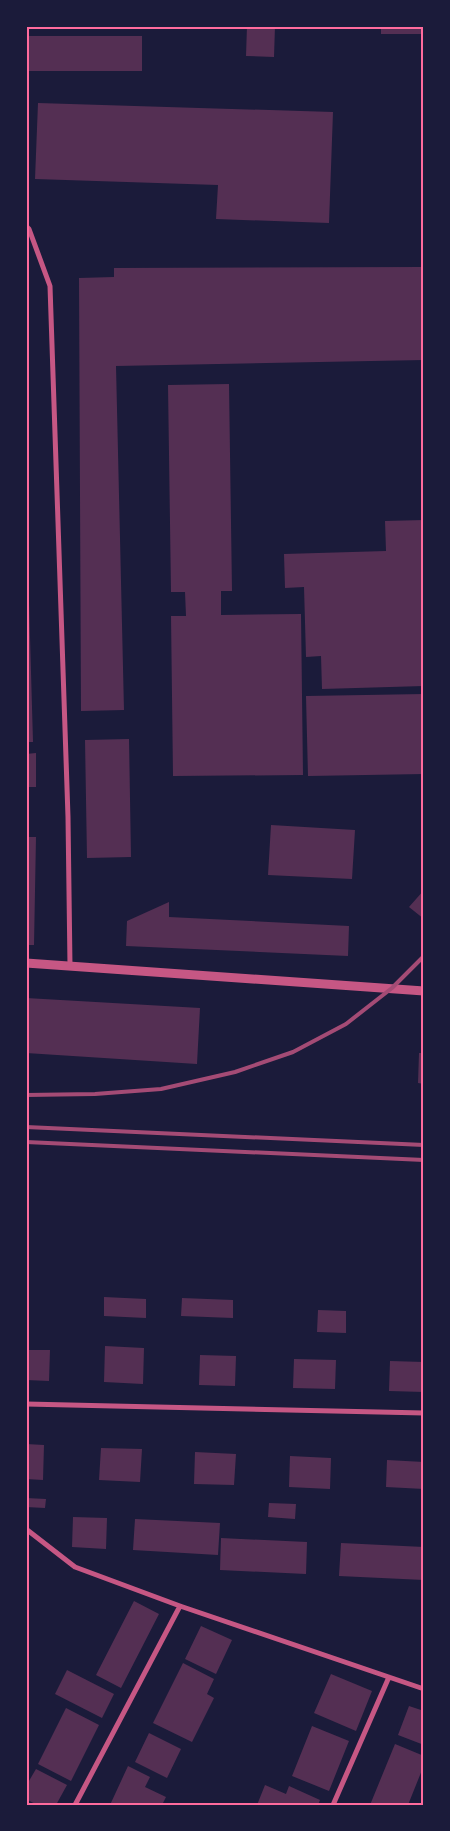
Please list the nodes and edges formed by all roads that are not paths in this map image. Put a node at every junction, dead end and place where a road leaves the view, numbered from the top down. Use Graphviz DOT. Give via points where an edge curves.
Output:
graph roads {
  1 [pos="26,226"];
  2 [pos="26,963"];
  3 [pos="70,966"];
  4 [pos="424,990"];
  5 [pos="26,1404"];
  6 [pos="424,1413"];
  7 [pos="26,1529"];
  8 [pos="180,1606"];
  9 [pos="389,1678"];
  10 [pos="424,1689"];
  11 [pos="75,1805"];
  12 [pos="333,1805"];
  1 -- 3 [label="street" via="50,286"];
  2 -- 3 [label="street"];
  3 -- 4 [label="street"];
  5 -- 6 [label="street"];
  7 -- 8 [label="street" via="75,1567"];
  8 -- 9 [label="street"];
  8 -- 11 [label="street"];
  9 -- 10 [label="street"];
  9 -- 12 [label="street"];
}
